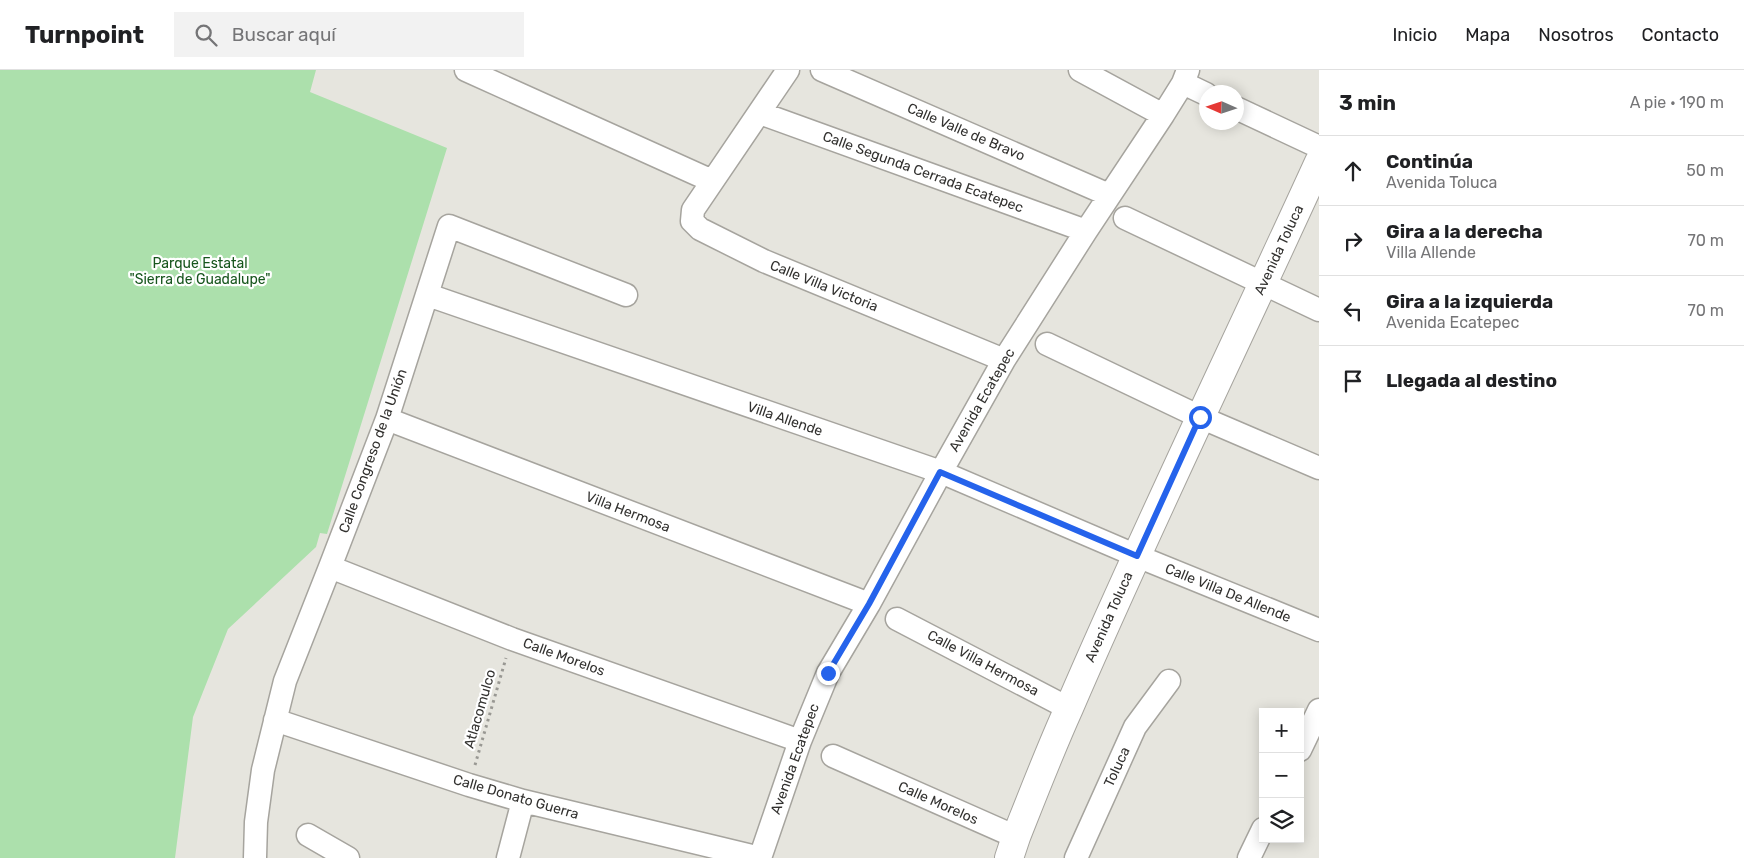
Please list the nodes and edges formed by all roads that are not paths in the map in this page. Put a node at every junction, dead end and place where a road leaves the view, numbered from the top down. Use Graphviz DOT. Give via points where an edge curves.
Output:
graph roads {
  1 [pos="466,70"];
  2 [pos="788,70"];
  3 [pos="822,70"];
  4 [pos="1080,70"];
  5 [pos="1186,77"];
  6 [pos="1199,88"];
  7 [pos="1244,112"];
  8 [pos="760,113"];
  9 [pos="1163,115"];
  10 [pos="1319,147"];
  11 [pos="1319,162"];
  12 [pos="712,181"];
  13 [pos="1110,194"];
  14 [pos="1125,218"];
  15 [pos="1086,231"];
  16 [pos="1264,284"];
  17 [pos="428,295"];
  18 [pos="626,295"];
  19 [pos="1319,310"];
  20 [pos="1047,344"];
  21 [pos="1004,360"];
  22 [pos="1200,417"];
  23 [pos="386,419"];
  24 [pos="1319,468"];
  25 [pos="940,472"];
  26 [pos="1137,556"];
  27 [pos="330,567"];
  28 [pos="869,604"];
  29 [pos="897,619"];
  30 [pos="1319,630"];
  31 [pos="1169,681"];
  32 [pos="1068,708"];
  33 [pos="1319,710"];
  34 [pos="276,720"];
  35 [pos="800,741"];
  36 [pos="1304,742"];
  37 [pos="833,756"];
  38 [pos="523,801"];
  39 [pos="308,836"];
  40 [pos="1259,837"];
  41 [pos="1012,848"];
  42 [pos="255,858"];
  43 [pos="348,858"];
  44 [pos="508,858"];
  45 [pos="760,858"];
  46 [pos="1076,858"];
  47 [pos="1249,858"];
  1 -- 12 [label="street"];
  2 -- 8 [label="street, Calle Villa Victoria"];
  3 -- 13 [label="street, Calle Valle de Bravo"];
  4 -- 9 [label="street"];
  5 -- 6 [label="street"];
  5 -- 9 [label="street, Avenida Ecatepec"];
  7 -- 10 [label="street"];
  8 -- 12 [label="street, Calle Villa Victoria"];
  8 -- 15 [label="street, Calle Segunda Cerrada Ecatepec"];
  9 -- 13 [label="street, Avenida Ecatepec"];
  11 -- 16 [label="street, Avenida Toluca"];
  12 -- 21 [label="street, Calle Villa Victoria" via="693,210 692,221 700,229 764,261"];
  13 -- 15 [label="street, Avenida Ecatepec"];
  14 -- 16 [label="street"];
  15 -- 21 [label="street, Avenida Ecatepec"];
  16 -- 19 [label="street"];
  16 -- 22 [label="street, Avenida Toluca"];
  17 -- 18 [label="street, Calle Congreso de la Unión" via="449,226"];
  17 -- 23 [label="street, Calle Congreso de la Unión"];
  17 -- 25 [label="street, Villa Allende"];
  20 -- 22 [label="street"];
  21 -- 25 [label="street, Avenida Ecatepec"];
  22 -- 24 [label="street"];
  22 -- 26 [label="street, Avenida Toluca"];
  23 -- 27 [label="street, Calle Congreso de la Unión"];
  23 -- 28 [label="street, Villa Hermosa"];
  25 -- 26 [label="street, Villa Allende"];
  25 -- 28 [label="street, Avenida Ecatepec"];
  26 -- 30 [label="street, Calle Villa De Allende"];
  26 -- 32 [label="street, Avenida Toluca"];
  27 -- 34 [label="street, Calle Congreso de la Unión" via="285,681"];
  27 -- 35 [label="street, Calle Morelos" via="512,639"];
  28 -- 35 [label="street, Avenida Ecatepec" via="828,673"];
  29 -- 32 [label="street, Calle Villa Hermosa"];
  31 -- 46 [label="street, Toluca" via="1135,727"];
  32 -- 41 [label="street, Avenida Toluca"];
  33 -- 36 [label="street"];
  34 -- 38 [label="street, Calle Donato Guerra"];
  34 -- 42 [label="street, Calle Congreso de la Unión" via="263,770"];
  35 -- 45 [label="street, Avenida Ecatepec"];
  37 -- 41 [label="street, Calle Morelos"];
  38 -- 44 [label="street"];
  38 -- 45 [label="street, Calle Donato Guerra"];
  39 -- 43 [label="street"];
  40 -- 47 [label="street"];
}
